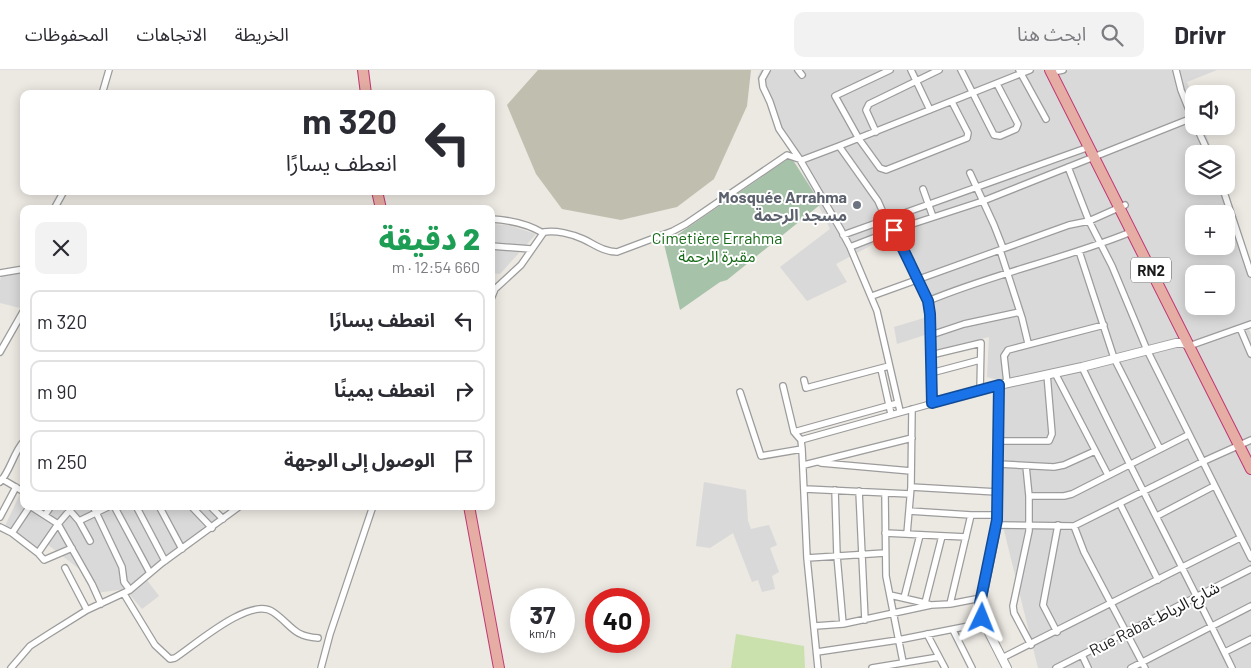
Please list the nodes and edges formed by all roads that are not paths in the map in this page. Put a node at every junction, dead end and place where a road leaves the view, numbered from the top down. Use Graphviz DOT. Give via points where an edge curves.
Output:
graph roads {
  1 [pos="109,70"];
  2 [pos="357,70"];
  3 [pos="363,70"];
  4 [pos="767,70"];
  5 [pos="890,70"];
  6 [pos="912,70"];
  7 [pos="939,70"];
  8 [pos="961,70"];
  9 [pos="1030,70"];
  10 [pos="1057,70"];
  11 [pos="1176,70"];
  12 [pos="1020,72"];
  13 [pos="916,82"];
  14 [pos="998,84"];
  15 [pos="103,90"];
  16 [pos="360,90"];
  17 [pos="366,90"];
  18 [pos="974,93"];
  19 [pos="1185,100"];
  20 [pos="952,102"];
  21 [pos="930,110"];
  22 [pos="1046,119"];
  23 [pos="1185,123"];
  24 [pos="876,132"];
  25 [pos="859,139"];
  26 [pos="840,146"];
  27 [pos="1089,147"];
  28 [pos="1097,156"];
  29 [pos="799,158"];
  30 [pos="1068,167"];
  31 [pos="970,173"];
  32 [pos="976,187"];
  33 [pos="923,189"];
  34 [pos="1225,195"];
  35 [pos="983,201"];
  36 [pos="928,204"];
  37 [pos="1122,206"];
  38 [pos="933,217"];
  39 [pos="495,219"];
  40 [pos="884,220"];
  41 [pos="1089,221"];
  42 [pos="894,230"];
  43 [pos="1132,232"];
  44 [pos="543,233"];
  45 [pos="886,233"];
  46 [pos="843,235"];
  47 [pos="1101,244"];
  48 [pos="495,246"];
  49 [pos="850,247"];
  50 [pos="531,249"];
  51 [pos="1001,249"];
  52 [pos="1080,251"];
  53 [pos="20,269"];
  54 [pos="1008,272"];
  55 [pos="0,273"];
  56 [pos="1251,274"];
  57 [pos="918,279"];
  58 [pos="495,292"];
  59 [pos="872,296"];
  60 [pos="928,301"];
  61 [pos="1020,312"];
  62 [pos="20,317"];
  63 [pos="1251,324"];
  64 [pos="1104,325"];
  65 [pos="1240,328"];
  66 [pos="931,335"];
  67 [pos="1028,343"];
  68 [pos="1192,345"];
  69 [pos="1147,350"];
  70 [pos="0,352"];
  71 [pos="1251,354"];
  72 [pos="931,355"];
  73 [pos="1114,358"];
  74 [pos="980,360"];
  75 [pos="889,366"];
  76 [pos="1082,367"];
  77 [pos="881,369"];
  78 [pos="931,373"];
  79 [pos="1051,373"];
  80 [pos="804,380"];
  81 [pos="1003,384"];
  82 [pos="783,386"];
  83 [pos="980,390"];
  84 [pos="740,392"];
  85 [pos="898,403"];
  86 [pos="932,403"];
  87 [pos="888,405"];
  88 [pos="912,409"];
  89 [pos="900,411"];
  90 [pos="891,414"];
  91 [pos="794,432"];
  92 [pos="1188,435"];
  93 [pos="912,438"];
  94 [pos="801,440"];
  95 [pos="998,441"];
  96 [pos="1245,442"];
  97 [pos="20,446"];
  98 [pos="802,449"];
  99 [pos="1160,449"];
  100 [pos="1095,451"];
  101 [pos="1251,455"];
  102 [pos="1202,462"];
  103 [pos="815,463"];
  104 [pos="998,464"];
  105 [pos="804,465"];
  106 [pos="1129,465"];
  107 [pos="1026,466"];
  108 [pos="1251,469"];
  109 [pos="911,472"];
  110 [pos="1108,476"];
  111 [pos="1,481"];
  112 [pos="910,486"];
  113 [pos="1214,486"];
  114 [pos="16,487"];
  115 [pos="805,488"];
  116 [pos="20,490"];
  117 [pos="835,490"];
  118 [pos="859,491"];
  119 [pos="997,492"];
  120 [pos="1143,492"];
  121 [pos="885,493"];
  122 [pos="910,494"];
  123 [pos="1029,496"];
  124 [pos="1120,504"];
  125 [pos="27,510"];
  126 [pos="37,510"];
  127 [pos="48,510"];
  128 [pos="67,510"];
  129 [pos="70,510"];
  130 [pos="96,510"];
  131 [pos="103,510"];
  132 [pos="116,510"];
  133 [pos="138,510"];
  134 [pos="161,510"];
  135 [pos="195,510"];
  136 [pos="214,510"];
  137 [pos="235,510"];
  138 [pos="372,510"];
  139 [pos="470,510"];
  140 [pos="475,510"];
  141 [pos="908,511"];
  142 [pos="97,513"];
  143 [pos="45,515"];
  144 [pos="971,515"];
  145 [pos="997,515"];
  146 [pos="1157,516"];
  147 [pos="0,517"];
  148 [pos="223,519"];
  149 [pos="79,521"];
  150 [pos="58,524"];
  151 [pos="997,524"];
  152 [pos="1030,525"];
  153 [pos="1058,525"];
  154 [pos="1074,526"];
  155 [pos="0,527"];
  156 [pos="212,528"];
  157 [pos="12,533"];
  158 [pos="885,533"];
  159 [pos="907,534"];
  160 [pos="920,535"];
  161 [pos="942,536"];
  162 [pos="966,537"];
  163 [pos="1240,538"];
  164 [pos="90,540"];
  165 [pos="72,548"];
  166 [pos="182,548"];
  167 [pos="38,553"];
  168 [pos="885,553"];
  169 [pos="861,555"];
  170 [pos="837,556"];
  171 [pos="807,558"];
  172 [pos="1251,558"];
  173 [pos="165,561"];
  174 [pos="65,568"];
  175 [pos="1182,568"];
  176 [pos="1251,569"];
  177 [pos="150,573"];
  178 [pos="1158,580"];
  179 [pos="127,592"];
  180 [pos="890,596"];
  181 [pos="1196,596"];
  182 [pos="904,598"];
  183 [pos="981,598"];
  184 [pos="1111,603"];
  185 [pos="101,604"];
  186 [pos="928,604"];
  187 [pos="950,604"];
  188 [pos="1251,606"];
  189 [pos="87,610"];
  190 [pos="892,614"];
  191 [pos="865,620"];
  192 [pos="984,623"];
  193 [pos="843,624"];
  194 [pos="815,626"];
  195 [pos="1212,626"];
  196 [pos="952,630"];
  197 [pos="1057,632"];
  198 [pos="1126,632"];
  199 [pos="927,634"];
  200 [pos="318,638"];
  201 [pos="1251,639"];
  202 [pos="898,640"];
  203 [pos="1031,645"];
  204 [pos="817,652"];
  205 [pos="1224,652"];
  206 [pos="1082,655"];
  207 [pos="939,657"];
  208 [pos="1002,658"];
  209 [pos="918,660"];
  210 [pos="902,662"];
  211 [pos="1143,665"];
  212 [pos="11,668"];
  213 [pos="321,668"];
  214 [pos="499,668"];
  215 [pos="504,668"];
  216 [pos="818,668"];
  217 [pos="872,668"];
  218 [pos="921,668"];
  219 [pos="944,668"];
  220 [pos="972,668"];
  221 [pos="1007,668"];
  222 [pos="1056,668"];
  223 [pos="1088,668"];
  224 [pos="1131,668"];
  225 [pos="1232,668"];
  1 -- 15 [label="street"];
  2 -- 16 [label="highway"];
  3 -- 17 [label="highway"];
  4 -- 29 [label="street" via="762,80 763,87 779,129"];
  5 -- 25 [label="street" via="835,96"];
  6 -- 13 [label="street"];
  7 -- 13 [label="street"];
  8 -- 18 [label="street"];
  9 -- 12 [label="street"];
  10 -- 27 [label="highway, RN2"];
  10 -- 28 [label="highway, RN2"];
  11 -- 19 [label="street"];
  12 -- 14 [label="street"];
  12 -- 22 [label="street"];
  13 -- 21 [label="street"];
  13 -- 24 [label="street" via="866,107"];
  14 -- 18 [label="street"];
  14 -- 18 [label="street" via="1018,127 1000,136 994,134"];
  18 -- 20 [label="street"];
  20 -- 21 [label="street"];
  20 -- 25 [label="street" via="968,133 967,138 886,170 880,168"];
  21 -- 24 [label="street"];
  23 -- 28 [label="street"];
  24 -- 25 [label="street"];
  25 -- 26 [label="street"];
  26 -- 29 [label="street" via="809,158"];
  26 -- 40 [label="street" via="878,201"];
  27 -- 28 [label="highway, RN2"];
  27 -- 32 [label="street"];
  28 -- 30 [label="street"];
  28 -- 37 [label="highway, RN2"];
  29 -- 44 [label="street" via="787,155 686,224 617,252 560,232"];
  29 -- 46 [label="street"];
  30 -- 35 [label="street"];
  30 -- 41 [label="street"];
  31 -- 32 [label="street"];
  32 -- 35 [label="street"];
  32 -- 36 [label="street"];
  33 -- 36 [label="street"];
  34 -- 56 [label="street"];
  35 -- 38 [label="street"];
  35 -- 51 [label="street"];
  36 -- 38 [label="street"];
  36 -- 40 [label="street"];
  37 -- 41 [label="street"];
  37 -- 43 [label="highway, RN2"];
  37 -- 68 [label="highway, RN2"];
  38 -- 42 [label="street"];
  39 -- 44 [label="street" via="519,222"];
  40 -- 45 [label="street"];
  40 -- 46 [label="street"];
  41 -- 47 [label="street"];
  41 -- 51 [label="street"];
  42 -- 45 [label="street"];
  42 -- 57 [label="street"];
  43 -- 47 [label="street"];
  43 -- 68 [label="highway, RN2"];
  44 -- 50 [label="street"];
  45 -- 49 [label="street"];
  46 -- 49 [label="street"];
  47 -- 52 [label="street"];
  47 -- 69 [label="street"];
  48 -- 50 [label="street"];
  49 -- 59 [label="street"];
  50 -- 58 [label="street"];
  51 -- 54 [label="street"];
  51 -- 57 [label="street"];
  52 -- 54 [label="street"];
  52 -- 64 [label="street"];
  53 -- 55 [label="street"];
  54 -- 60 [label="street"];
  54 -- 61 [label="street"];
  57 -- 59 [label="street"];
  57 -- 60 [label="street"];
  59 -- 75 [label="street"];
  60 -- 66 [label="street"];
  61 -- 66 [label="street"];
  61 -- 67 [label="street"];
  62 -- 70 [label="street"];
  63 -- 65 [label="street"];
  64 -- 67 [label="street"];
  64 -- 73 [label="street"];
  65 -- 68 [label="street"];
  65 -- 71 [label="street"];
  66 -- 72 [label="street"];
  67 -- 81 [label="street" via="1005,352"];
  68 -- 69 [label="street" via="1176,343"];
  68 -- 96 [label="highway, RN2"];
  69 -- 73 [label="street"];
  69 -- 92 [label="street"];
  72 -- 74 [label="street" via="981,343"];
  72 -- 78 [label="street"];
  73 -- 76 [label="street"];
  73 -- 99 [label="street"];
  74 -- 78 [label="street"];
  74 -- 83 [label="street"];
  75 -- 77 [label="street"];
  75 -- 85 [label="street"];
  76 -- 79 [label="street"];
  76 -- 106 [label="street"];
  77 -- 80 [label="street" via="806,388"];
  77 -- 87 [label="street"];
  78 -- 86 [label="street"];
  79 -- 81 [label="street"];
  79 -- 95 [label="street" via="1052,434 1049,441"];
  79 -- 100 [label="street"];
  81 -- 83 [label="street"];
  81 -- 95 [label="street"];
  82 -- 91 [label="street"];
  83 -- 86 [label="street"];
  84 -- 98 [label="street" via="761,456"];
  85 -- 87 [label="street"];
  85 -- 89 [label="street"];
  86 -- 88 [label="street"];
  87 -- 90 [label="street"];
  87 -- 91 [label="street"];
  88 -- 89 [label="street"];
  88 -- 93 [label="street"];
  89 -- 90 [label="street"];
  90 -- 94 [label="street"];
  91 -- 94 [label="street"];
  92 -- 99 [label="street"];
  92 -- 102 [label="street"];
  93 -- 103 [label="street"];
  93 -- 109 [label="street"];
  94 -- 98 [label="street"];
  95 -- 104 [label="street"];
  96 -- 101 [label="highway, RN2"];
  96 -- 102 [label="street"];
  96 -- 108 [label="highway, RN2"];
  97 -- 111 [label="street"];
  98 -- 105 [label="street"];
  99 -- 106 [label="street"];
  100 -- 107 [label="street" via="1059,466"];
  100 -- 110 [label="street"];
  102 -- 113 [label="street"];
  102 -- 120 [label="street"];
  103 -- 105 [label="street"];
  103 -- 109 [label="street"];
  104 -- 107 [label="street"];
  104 -- 119 [label="street"];
  105 -- 115 [label="street"];
  106 -- 110 [label="street"];
  106 -- 120 [label="street"];
  107 -- 123 [label="street"];
  109 -- 112 [label="street"];
  110 -- 123 [label="street" via="1072,494"];
  111 -- 114 [label="street"];
  112 -- 119 [label="street"];
  112 -- 122 [label="street"];
  113 -- 146 [label="street"];
  113 -- 163 [label="street"];
  114 -- 116 [label="street"];
  114 -- 147 [label="street"];
  115 -- 117 [label="street"];
  115 -- 171 [label="street"];
  117 -- 118 [label="street"];
  117 -- 170 [label="street"];
  118 -- 121 [label="street"];
  118 -- 169 [label="street"];
  119 -- 145 [label="street"];
  120 -- 124 [label="street"];
  120 -- 146 [label="street"];
  121 -- 122 [label="street"];
  121 -- 158 [label="street"];
  122 -- 141 [label="street"];
  123 -- 152 [label="street"];
  124 -- 154 [label="street"];
  124 -- 178 [label="street"];
  125 -- 157 [label="street"];
  126 -- 143 [label="street"];
  127 -- 143 [label="street"];
  128 -- 150 [label="street"];
  129 -- 149 [label="street"];
  130 -- 142 [label="street"];
  131 -- 142 [label="street"];
  132 -- 177 [label="street"];
  133 -- 173 [label="street"];
  134 -- 166 [label="street"];
  135 -- 156 [label="street"];
  136 -- 148 [label="street"];
  137 -- 148 [label="street"];
  138 -- 213 [label="street"];
  139 -- 214 [label="highway"];
  140 -- 215 [label="highway"];
  141 -- 144 [label="street"];
  141 -- 159 [label="street"];
  142 -- 149 [label="street"];
  142 -- 179 [label="street" via="122,567"];
  143 -- 150 [label="street"];
  144 -- 145 [label="street"];
  144 -- 162 [label="street"];
  145 -- 151 [label="street"];
  146 -- 175 [label="street"];
  148 -- 156 [label="street"];
  149 -- 164 [label="street"];
  150 -- 165 [label="street"];
  150 -- 167 [label="street"];
  151 -- 152 [label="street"];
  151 -- 183 [label="street"];
  152 -- 153 [label="street"];
  152 -- 203 [label="street" via="1013,606"];
  153 -- 154 [label="street"];
  153 -- 197 [label="street" via="1043,605"];
  154 -- 184 [label="street"];
  155 -- 157 [label="street"];
  156 -- 166 [label="street"];
  157 -- 167 [label="street"];
  158 -- 159 [label="street"];
  158 -- 168 [label="street"];
  159 -- 160 [label="street"];
  160 -- 161 [label="street"];
  160 -- 182 [label="street"];
  161 -- 162 [label="street"];
  161 -- 186 [label="street"];
  162 -- 187 [label="street"];
  163 -- 172 [label="street"];
  163 -- 175 [label="street"];
  165 -- 167 [label="street" via="44,560"];
  165 -- 185 [label="street"];
  166 -- 173 [label="street"];
  168 -- 169 [label="street"];
  168 -- 180 [label="street"];
  169 -- 170 [label="street"];
  169 -- 191 [label="street"];
  170 -- 171 [label="street"];
  170 -- 193 [label="street"];
  171 -- 194 [label="street"];
  173 -- 177 [label="street"];
  174 -- 189 [label="street"];
  175 -- 178 [label="street"];
  175 -- 181 [label="street"];
  176 -- 181 [label="street, Rue Rabat شارع الرباط"];
  177 -- 179 [label="street"];
  178 -- 184 [label="street"];
  179 -- 185 [label="street"];
  179 -- 200 [label="street" via="155,645 170,659 235,616 253,610 270,610 297,633"];
  180 -- 182 [label="street"];
  180 -- 190 [label="street"];
  181 -- 195 [label="street"];
  181 -- 198 [label="street, Rue Rabat شارع الرباط"];
  182 -- 186 [label="street"];
  183 -- 187 [label="street"];
  183 -- 192 [label="street"];
  184 -- 197 [label="street"];
  184 -- 198 [label="street"];
  185 -- 189 [label="street"];
  186 -- 187 [label="street"];
  186 -- 190 [label="street"];
  188 -- 195 [label="street"];
  189 -- 212 [label="street" via="30,646"];
  190 -- 191 [label="street"];
  190 -- 202 [label="street"];
  191 -- 193 [label="street"];
  192 -- 196 [label="street"];
  192 -- 208 [label="street"];
  193 -- 194 [label="street"];
  194 -- 204 [label="street"];
  195 -- 205 [label="street"];
  195 -- 211 [label="street"];
  196 -- 199 [label="street"];
  196 -- 220 [label="street"];
  197 -- 203 [label="street"];
  198 -- 206 [label="street, Rue Rabat شارع الرباط"];
  198 -- 211 [label="street"];
  199 -- 202 [label="street"];
  199 -- 207 [label="street"];
  201 -- 205 [label="street"];
  202 -- 204 [label="street"];
  202 -- 210 [label="street"];
  203 -- 208 [label="street"];
  204 -- 216 [label="street"];
  205 -- 225 [label="street"];
  206 -- 222 [label="street, Rue Rabat شارع الرباط"];
  206 -- 223 [label="street"];
  207 -- 209 [label="street"];
  207 -- 219 [label="street"];
  208 -- 221 [label="street"];
  209 -- 210 [label="street"];
  209 -- 218 [label="street"];
  210 -- 217 [label="street"];
  211 -- 224 [label="street"];
}
